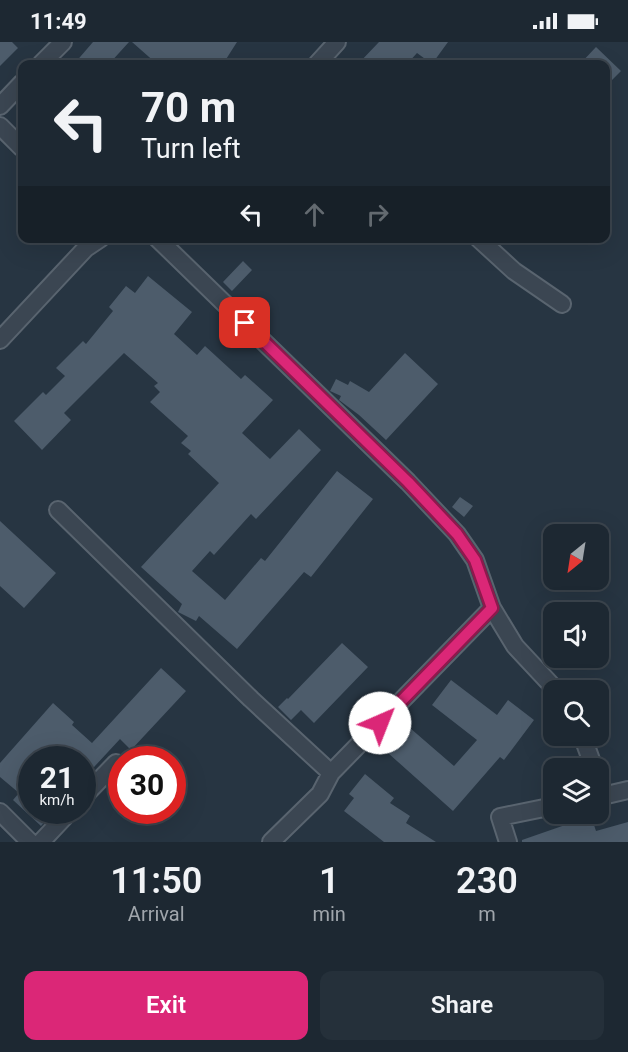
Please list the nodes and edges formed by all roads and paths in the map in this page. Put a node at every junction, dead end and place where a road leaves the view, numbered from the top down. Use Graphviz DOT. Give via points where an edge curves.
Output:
graph roads {
  1 [pos="63,42"];
  2 [pos="337,42"];
  3 [pos="45,60"];
  4 [pos="321,60"];
  5 [pos="18,87"];
  6 [pos="0,106"];
  7 [pos="0,126"];
  8 [pos="18,144"];
  9 [pos="94,243"];
  10 [pos="163,243"];
  11 [pos="483,243"];
  12 [pos="562,304"];
  13 [pos="0,340"];
  14 [pos="58,510"];
  15 [pos="492,608"];
  16 [pos="547,680"];
  17 [pos="108,771"];
  18 [pos="331,773"];
  19 [pos="96,784"];
  20 [pos="628,790"];
  21 [pos="609,792"];
  22 [pos="543,808"];
  23 [pos="0,812"];
  24 [pos="58,824"];
  25 [pos="30,842"];
  26 [pos="41,842"];
  27 [pos="271,842"];
  28 [pos="508,842"];
  1 -- 3 [label="street"];
  2 -- 4 [label="street"];
  5 -- 6 [label="street"];
  7 -- 8 [label="street"];
  9 -- 13 [label="street"];
  10 -- 15 [label="street" via="457,534 475,560"];
  11 -- 12 [label="street" via="514,271"];
  14 -- 18 [label="street"];
  15 -- 16 [label="street" via="515,646"];
  15 -- 18 [label="street"];
  17 -- 19 [label="street"];
  18 -- 27 [label="street" via="320,795"];
  20 -- 21 [label="street"];
  22 -- 28 [label="street" via="500,817"];
  23 -- 25 [label="street"];
  24 -- 26 [label="street"];
}
